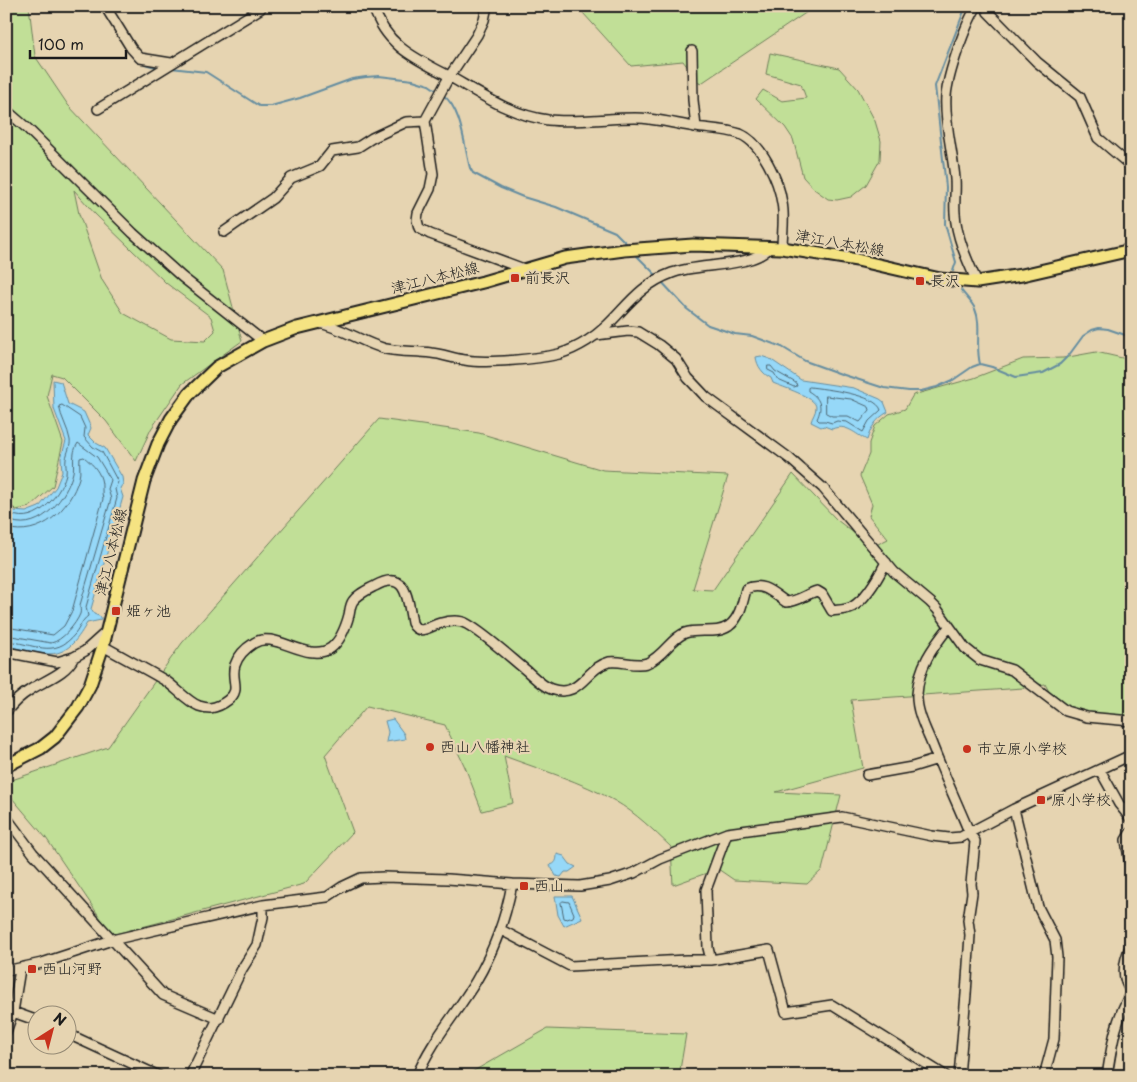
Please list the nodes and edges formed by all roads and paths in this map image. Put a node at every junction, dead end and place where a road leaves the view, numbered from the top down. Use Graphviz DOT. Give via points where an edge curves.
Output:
graph roads {
  1 [pos="105,6"];
  2 [pos="262,6"];
  3 [pos="373,6"];
  4 [pos="487,6"];
  5 [pos="977,6"];
  6 [pos="986,6"];
  7 [pos="692,51"];
  8 [pos="171,63"];
  9 [pos="449,77"];
  10 [pos="98,109"];
  11 [pos="6,110"];
  12 [pos="425,121"];
  13 [pos="696,127"];
  14 [pos="1131,166"];
  15 [pos="224,232"];
  16 [pos="769,248"];
  17 [pos="782,248"];
  18 [pos="1131,250"];
  19 [pos="524,269"];
  20 [pos="976,282"];
  21 [pos="318,323"];
  22 [pos="596,335"];
  23 [pos="263,341"];
  24 [pos="886,562"];
  25 [pos="949,627"];
  26 [pos="106,632"];
  27 [pos="103,646"];
  28 [pos="6,652"];
  29 [pos="74,657"];
  30 [pos="6,712"];
  31 [pos="1131,722"];
  32 [pos="1131,755"];
  33 [pos="938,760"];
  34 [pos="6,766"];
  35 [pos="1100,770"];
  36 [pos="867,776"];
  37 [pos="1014,809"];
  38 [pos="6,816"];
  39 [pos="1131,819"];
  40 [pos="1131,832"];
  41 [pos="727,833"];
  42 [pos="970,834"];
  43 [pos="1131,871"];
  44 [pos="512,884"];
  45 [pos="263,905"];
  46 [pos="503,931"];
  47 [pos="112,940"];
  48 [pos="1131,945"];
  49 [pos="711,960"];
  50 [pos="20,969"];
  51 [pos="6,971"];
  52 [pos="1131,992"];
  53 [pos="13,1012"];
  54 [pos="28,1017"];
  55 [pos="219,1019"];
  56 [pos="6,1032"];
  57 [pos="78,1039"];
  58 [pos="159,1076"];
  59 [pos="190,1076"];
  60 [pos="417,1076"];
  61 [pos="946,1076"];
  62 [pos="959,1076"];
  63 [pos="1044,1076"];
  64 [pos="1107,1076"];
  1 -- 8 [label="street" via="140,58"];
  2 -- 8 [label="street"];
  3 -- 9 [label="street" via="378,20 397,46"];
  4 -- 9 [label="street" via="477,36"];
  5 -- 20 [label="street" via="958,50 946,95 955,214"];
  6 -- 14 [label="street" via="988,12 1037,62 1080,97 1098,138"];
  7 -- 13 [label="street"];
  8 -- 10 [label="street"];
  9 -- 12 [label="street"];
  9 -- 13 [label="street" via="498,105 533,117 602,121 641,118"];
  11 -- 23 [label="street" via="140,239"];
  12 -- 15 [label="street" via="406,122 358,147 332,151 320,166 291,178 273,198"];
  12 -- 19 [label="street" via="433,174 430,189 418,213 419,228"];
  13 -- 17 [label="street" via="739,134 761,152 783,203"];
  16 -- 17 [label="main road, 津江八本松線"];
  16 -- 19 [label="main road, 津江八本松線" via="693,245 624,250 564,258"];
  16 -- 22 [label="street" via="752,260 673,272 652,282"];
  17 -- 20 [label="main road, 津江八本松線"];
  18 -- 20 [label="main road, 津江八本松線"];
  19 -- 21 [label="main road, 津江八本松線"];
  21 -- 22 [label="street" via="385,348 441,354 465,361 559,354"];
  21 -- 23 [label="main road, 津江八本松線"];
  22 -- 24 [label="street" via="638,332 659,345 676,359 706,397 808,473"];
  23 -- 26 [label="main road, 津江八本松線" via="217,367 190,393 171,419 144,481"];
  24 -- 25 [label="street" via="930,602"];
  24 -- 27 [label="street" via="875,582 853,606 832,611 817,591 786,602 762,586 752,586 746,589 740,609 727,628 680,635 647,663 608,662 571,690 544,686 467,624 451,621 420,630 412,623 404,588 390,581 355,598 345,628 332,647 324,652 312,652 268,640 255,642 234,666 234,695 210,708 199,706 166,682"];
  25 -- 31 [label="street" via="965,648 980,660 1012,670 1066,711"];
  25 -- 33 [label="street" via="925,658 917,695 923,722"];
  26 -- 27 [label="main road, 津江八本松線"];
  26 -- 29 [label="street"];
  27 -- 34 [label="main road, 津江八本松線" via="87,690 62,729 41,748"];
  28 -- 29 [label="street" via="57,662"];
  29 -- 30 [label="street" via="70,665 29,690"];
  32 -- 35 [label="street"];
  33 -- 36 [label="street"];
  33 -- 42 [label="street"];
  35 -- 37 [label="street"];
  35 -- 39 [label="street"];
  37 -- 42 [label="street"];
  37 -- 63 [label="street" via="1038,907 1055,940 1058,957 1054,1039"];
  38 -- 47 [label="street" via="33,853"];
  40 -- 43 [label="street" via="1126,840"];
  41 -- 42 [label="street" via="842,817 949,838"];
  41 -- 44 [label="street" via="610,881 580,886"];
  41 -- 49 [label="street" via="706,890"];
  42 -- 62 [label="street" via="975,841"];
  44 -- 45 [label="street" via="361,878 327,897"];
  44 -- 60 [label="street" via="496,938 476,980"];
  45 -- 47 [label="street"];
  45 -- 55 [label="street" via="257,944"];
  46 -- 49 [label="street" via="570,966"];
  47 -- 50 [label="street"];
  47 -- 55 [label="street" via="163,995"];
  48 -- 52 [label="street" via="1125,958 1124,983"];
  49 -- 61 [label="street" via="769,950 786,1012 832,1004"];
  50 -- 51 [label="street"];
  50 -- 53 [label="street"];
  52 -- 64 [label="street" via="1114,1030"];
  53 -- 54 [label="street"];
  53 -- 56 [label="street"];
  55 -- 59 [label="street"];
  57 -- 58 [label="street"];
}
